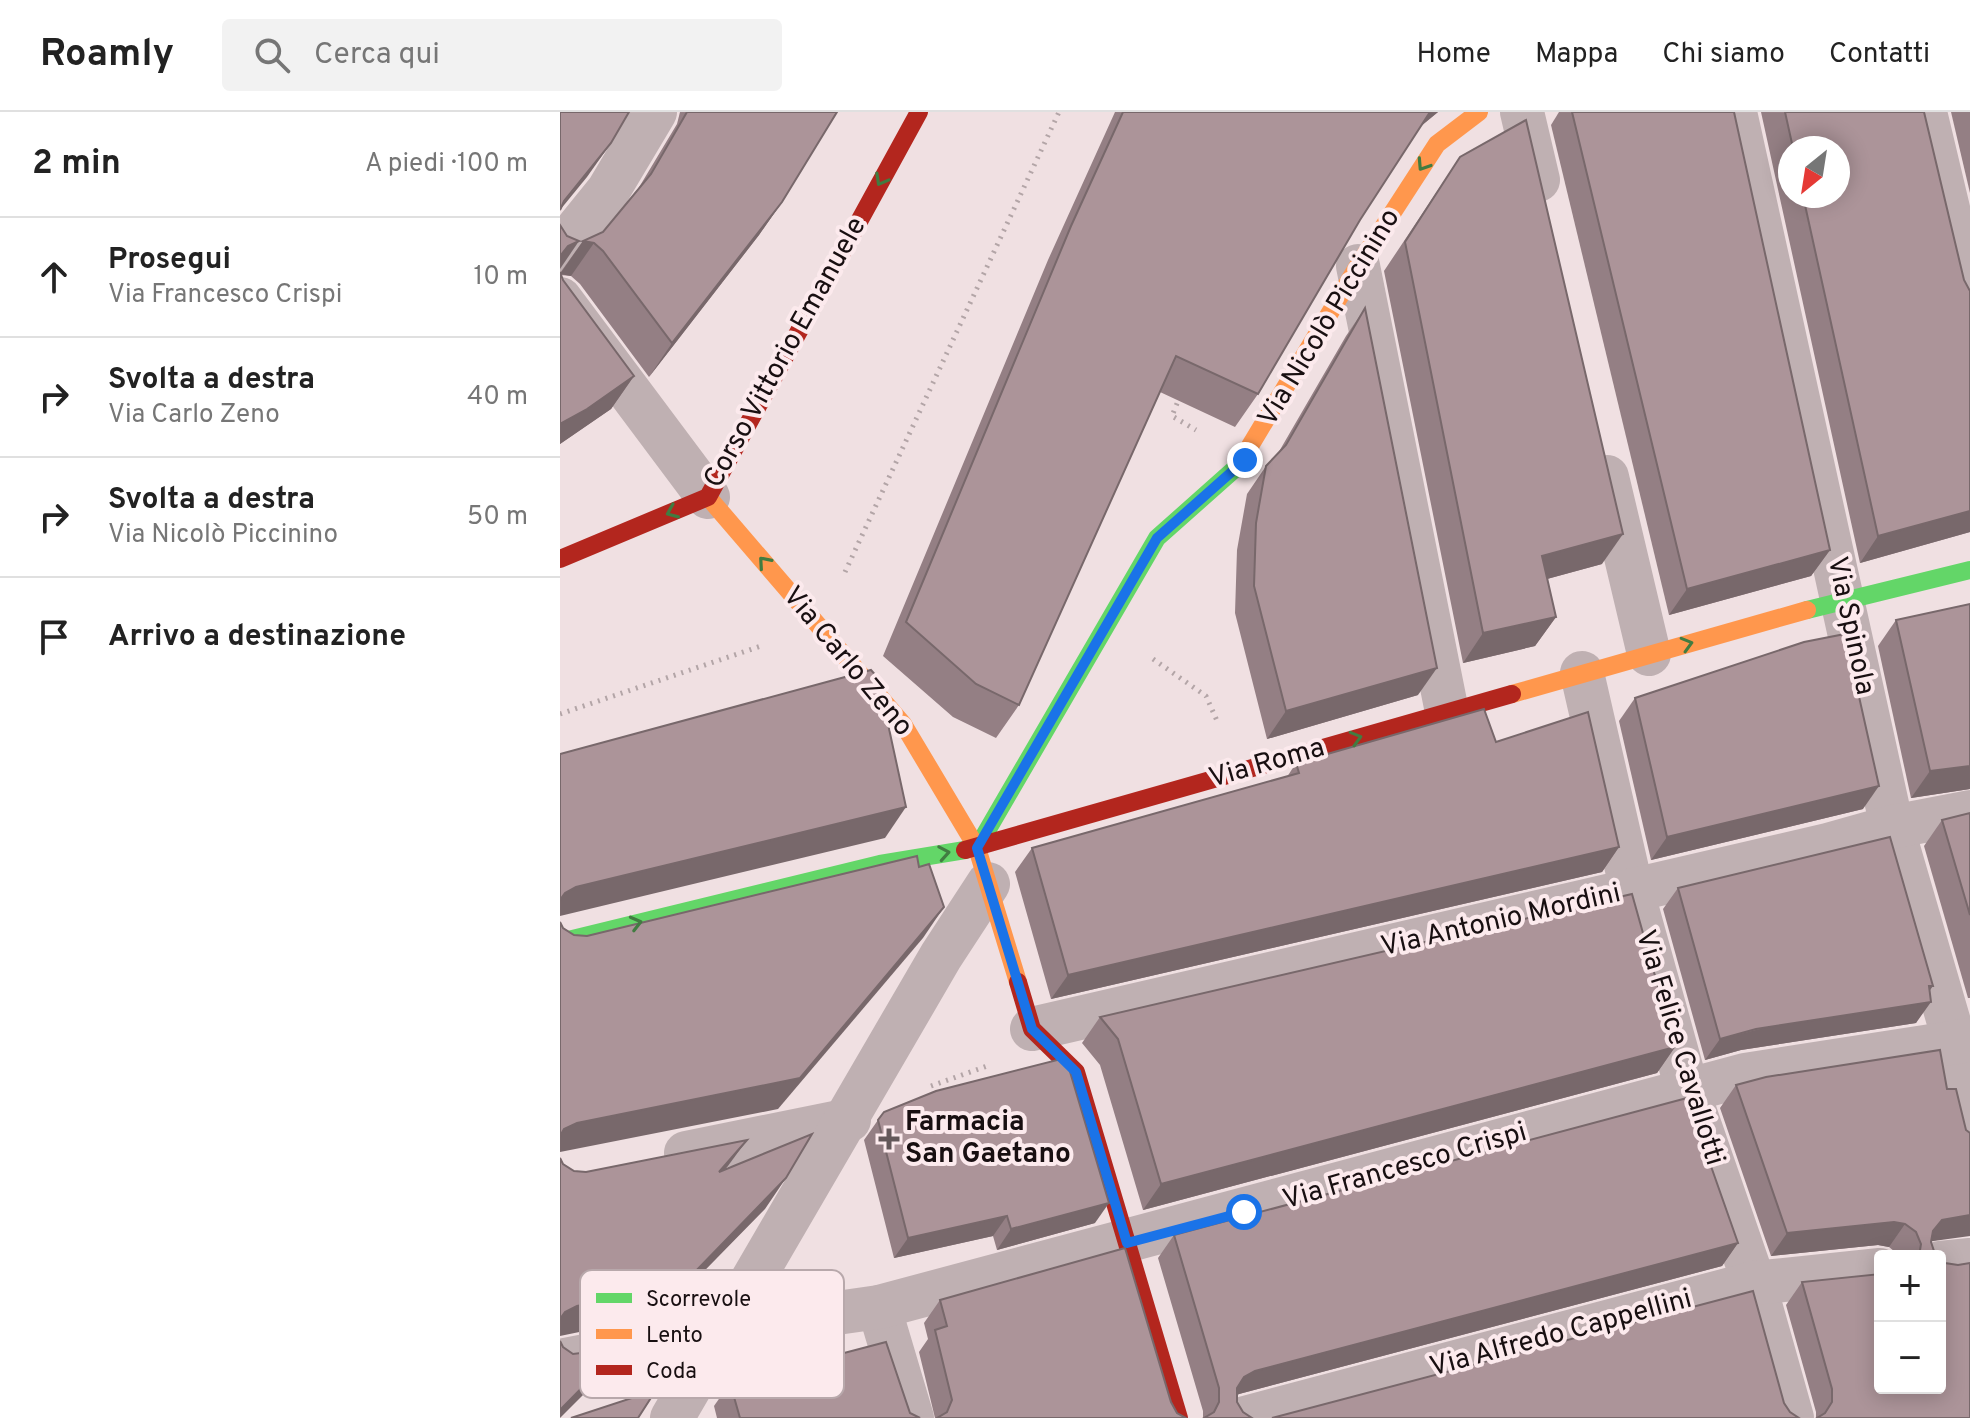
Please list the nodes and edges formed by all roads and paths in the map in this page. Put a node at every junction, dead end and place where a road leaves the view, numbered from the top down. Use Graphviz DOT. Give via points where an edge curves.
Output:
graph roads {
  1 [pos="655,112"];
  2 [pos="919,112"];
  3 [pos="1059,112"];
  4 [pos="1479,112"];
  5 [pos="1522,112"];
  6 [pos="1735,112"];
  7 [pos="1925,112"];
  8 [pos="1548,220"];
  9 [pos="560,250"];
  10 [pos="1358,266"];
  11 [pos="560,299"];
  12 [pos="1970,301"];
  13 [pos="1184,387"];
  14 [pos="1598,437"];
  15 [pos="1245,460"];
  16 [pos="708,497"];
  17 [pos="560,559"];
  18 [pos="1970,570"];
  19 [pos="1844,599"];
  20 [pos="820,627"];
  21 [pos="1102,632"];
  22 [pos="1649,654"];
  23 [pos="1582,673"];
  24 [pos="1206,696"];
  25 [pos="1447,712"];
  26 [pos="560,714"];
  27 [pos="1970,812"];
  28 [pos="1892,827"];
  29 [pos="982,866"];
  30 [pos="1632,891"];
  31 [pos="560,942"];
  32 [pos="1040,1037"];
  33 [pos="1963,1042"];
  34 [pos="1687,1089"];
  35 [pos="858,1104"];
  36 [pos="1970,1138"];
  37 [pos="651,1160"];
  38 [pos="1127,1243"];
  39 [pos="1970,1260"];
  40 [pos="1946,1262"];
  41 [pos="759,1270"];
  42 [pos="1874,1271"];
  43 [pos="1754,1283"];
  44 [pos="879,1307"];
  45 [pos="844,1312"];
  46 [pos="580,1357"];
  47 [pos="560,1361"];
  48 [pos="684,1398"];
  49 [pos="672,1418"];
  50 [pos="912,1418"];
  51 [pos="1179,1418"];
  52 [pos="1245,1418"];
  53 [pos="1792,1418"];
  1 -- 9 [label="street" via="608,191"];
  2 -- 16 [label="street, Corso Vittorio Emanuele, one-way"];
  3 -- 20 [label="path"];
  4 -- 10 [label="street, Via Nicolò Piccinino, one-way" via="1437,144"];
  5 -- 8 [label="street"];
  6 -- 19 [label="street, Via Spinola"];
  7 -- 12 [label="street"];
  10 -- 15 [label="street, Via Nicolò Piccinino"];
  10 -- 25 [label="street"];
  11 -- 16 [label="street"];
  13 -- 15 [label="path" via="1172,416"];
  14 -- 22 [label="street"];
  15 -- 21 [label="street, Via Nicolò Piccinino" via="1157,538"];
  16 -- 17 [label="street, Corso Vittorio Emanuele, one-way"];
  20 -- 16 [label="street, Via Carlo Zeno, one-way"];
  18 -- 19 [label="street, Via Roma"];
  22 -- 19 [label="street, Via Roma, one-way"];
  19 -- 28 [label="street, Via Spinola"];
  20 -- 26 [label="path"];
  20 -- 29 [label="street, Via Carlo Zeno" via="903,724"];
  21 -- 24 [label="path" via="1170,668"];
  21 -- 29 [label="street, Via Nicolò Piccinino"];
  22 -- 23 [label="street, Via Roma"];
  23 -- 25 [label="street, Via Roma"];
  23 -- 30 [label="street, Via Felice Cavallotti"];
  29 -- 25 [label="street, Via Roma, one-way"];
  27 -- 28 [label="street, Via Antonio Mordini"];
  28 -- 30 [label="street, Via Antonio Mordini"];
  28 -- 33 [label="street, Via Spinola"];
  31 -- 29 [label="street, Via Roma, one-way" via="880,864"];
  29 -- 32 [label="street, Via Carlo Zeno"];
  29 -- 35 [label="street" via="941,956"];
  30 -- 32 [label="street, Via Antonio Mordini"];
  30 -- 34 [label="street, Via Felice Cavallotti"];
  32 -- 35 [label="path" via="883,1103"];
  32 -- 38 [label="street, Via Carlo Zeno" via="1076,1072"];
  33 -- 34 [label="street, Via Francesco Crispi" via="1745,1075"];
  33 -- 36 [label="street, Via Spinola"];
  34 -- 38 [label="street, Via Francesco Crispi"];
  34 -- 43 [label="street, Via Felice Cavallotti"];
  35 -- 37 [label="street"];
  35 -- 41 [label="street"];
  38 -- 44 [label="street, Via Francesco Crispi"];
  38 -- 51 [label="street, Via Carlo Zeno"];
  39 -- 40 [label="street"];
  42 -- 43 [label="street, Via Alfredo Cappellini"];
  43 -- 52 [label="street, Via Alfredo Cappellini"];
  43 -- 53 [label="street, Via Felice Cavallotti"];
  44 -- 45 [label="street, Via Francesco Crispi"];
  44 -- 50 [label="street"];
  46 -- 47 [label="street, Via Francesco Crispi"];
  48 -- 49 [label="street"];
}
